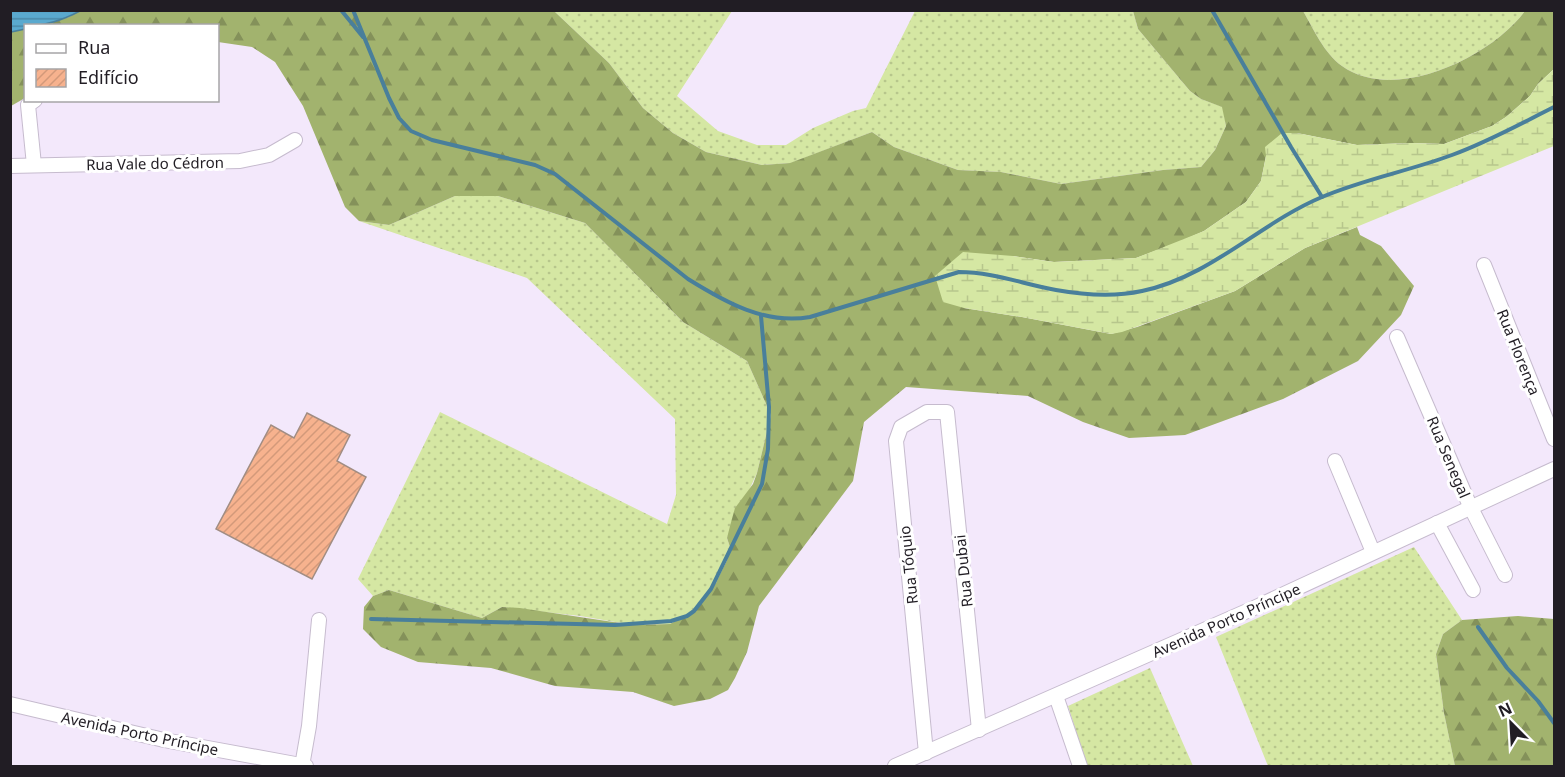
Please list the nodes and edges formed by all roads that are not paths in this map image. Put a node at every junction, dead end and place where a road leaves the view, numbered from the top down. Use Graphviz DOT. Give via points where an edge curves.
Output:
graph roads {
  1 [pos="32,102"];
  2 [pos="295,140"];
  3 [pos="10,165"];
  4 [pos="34,165"];
  5 [pos="1484,265"];
  6 [pos="1397,337"];
  7 [pos="947,412"];
  8 [pos="1554,439"];
  9 [pos="1335,461"];
  10 [pos="1554,469"];
  11 [pos="1470,506"];
  12 [pos="1437,523"];
  13 [pos="1373,552"];
  14 [pos="1505,575"];
  15 [pos="1473,590"];
  16 [pos="319,620"];
  17 [pos="1056,696"];
  18 [pos="10,704"];
  19 [pos="979,730"];
  20 [pos="926,753"];
  21 [pos="304,766"];
  22 [pos="895,766"];
  23 [pos="1080,766"];
  1 -- 4 [label="street" via="28,105"];
  2 -- 4 [label="street, Rua Vale do Cédron" via="269,155 240,161"];
  3 -- 4 [label="street, Rua Vale do Cédron"];
  5 -- 8 [label="street, Rua Florença"];
  6 -- 11 [label="street, Rua Senegal"];
  7 -- 19 [label="street, Rua Dubai"];
  7 -- 20 [label="street, Rua Tóquio" via="927,412 901,427 896,441"];
  9 -- 13 [label="street"];
  10 -- 11 [label="street, Avenida Porto Príncipe"];
  11 -- 12 [label="street, Avenida Porto Príncipe"];
  11 -- 14 [label="street, Rua Senegal"];
  12 -- 13 [label="street, Avenida Porto Príncipe"];
  12 -- 15 [label="street"];
  13 -- 17 [label="street, Avenida Porto Príncipe"];
  16 -- 21 [label="street"];
  17 -- 19 [label="street, Avenida Porto Príncipe"];
  17 -- 23 [label="street"];
  18 -- 21 [label="street, Avenida Porto Príncipe" via="164,740"];
  19 -- 20 [label="street, Avenida Porto Príncipe"];
  20 -- 22 [label="street, Avenida Porto Príncipe"];
}
